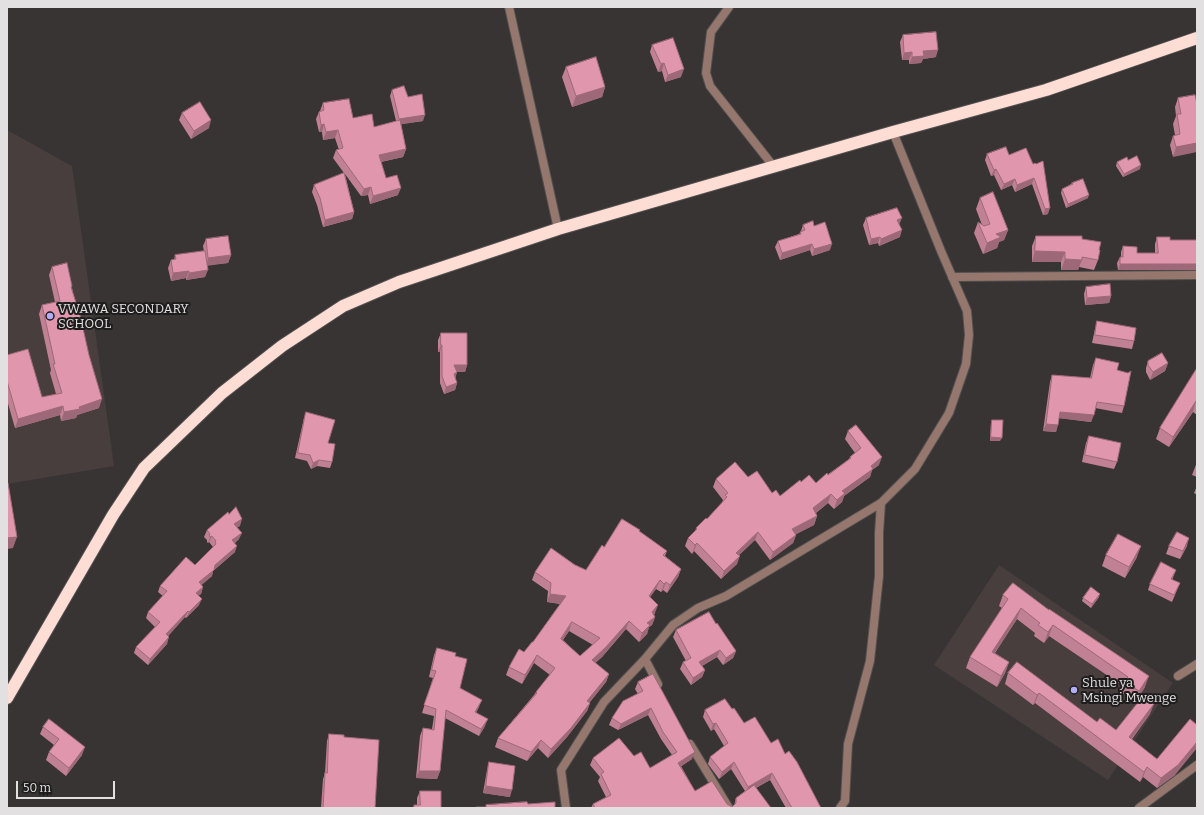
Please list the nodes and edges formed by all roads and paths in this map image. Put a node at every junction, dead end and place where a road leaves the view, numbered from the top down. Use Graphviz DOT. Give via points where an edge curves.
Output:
graph roads {
  1 [pos="509,7"];
  2 [pos="729,7"];
  3 [pos="1197,38"];
  4 [pos="893,132"];
  5 [pos="774,167"];
  6 [pos="558,230"];
  7 [pos="1197,276"];
  8 [pos="952,277"];
  9 [pos="881,503"];
  10 [pos="645,659"];
  11 [pos="1197,664"];
  12 [pos="1178,676"];
  13 [pos="663,693"];
  14 [pos="7,698"];
  15 [pos="688,740"];
  16 [pos="1197,765"];
  17 [pos="566,808"];
  18 [pos="729,808"];
  19 [pos="840,808"];
  20 [pos="1139,808"];
  1 -- 6 [label="street"];
  2 -- 5 [label="street" via="711,32 706,73 710,86"];
  3 -- 4 [label="highway" via="1046,90"];
  4 -- 5 [label="highway"];
  4 -- 8 [label="street"];
  5 -- 6 [label="highway"];
  6 -- 14 [label="highway" via="398,282 343,306 282,346 222,393 144,468 113,515"];
  7 -- 8 [label="street"];
  8 -- 9 [label="street" via="967,311 969,335 966,364 949,413 916,470"];
  9 -- 10 [label="street" via="726,596 698,608 673,625"];
  9 -- 19 [label="street" via="879,576 870,661 848,744 844,801"];
  10 -- 13 [label="street"];
  10 -- 17 [label="street" via="604,702 560,770"];
  11 -- 12 [label="street"];
  15 -- 18 [label="street"];
  16 -- 20 [label="street"];
}
